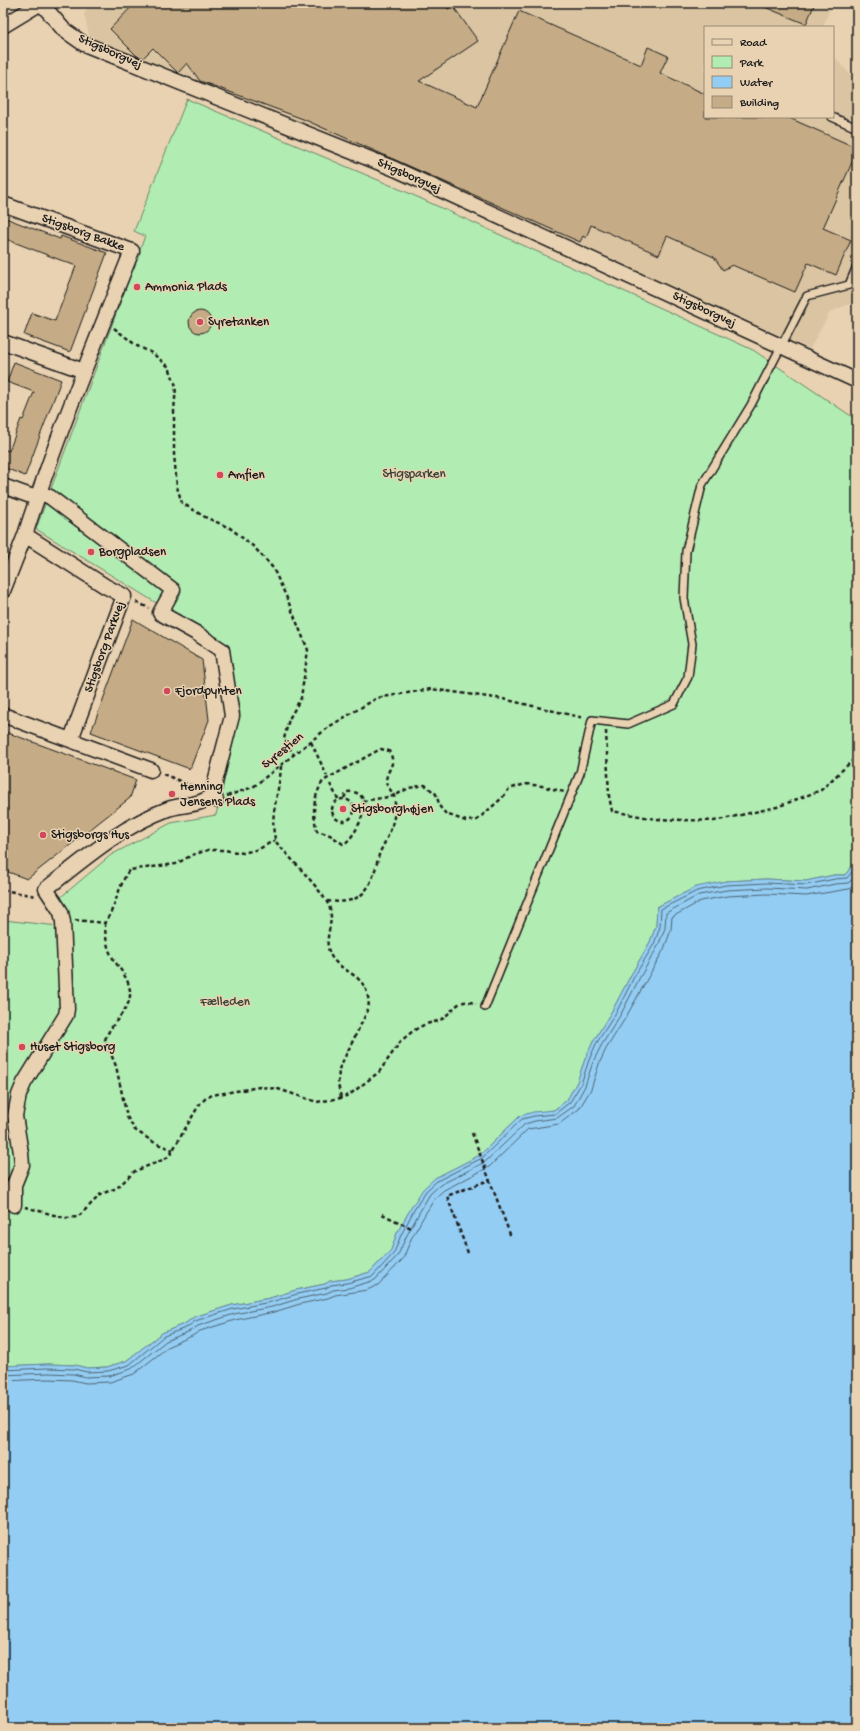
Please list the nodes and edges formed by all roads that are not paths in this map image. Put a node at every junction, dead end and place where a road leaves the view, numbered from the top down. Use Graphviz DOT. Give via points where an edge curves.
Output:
graph roads {
  1 [pos="3,26"];
  2 [pos="834,118"];
  3 [pos="857,128"];
  4 [pos="3,204"];
  5 [pos="857,266"];
  6 [pos="3,342"];
  7 [pos="783,346"];
  8 [pos="84,371"];
  9 [pos="857,381"];
  10 [pos="3,486"];
  11 [pos="38,495"];
  12 [pos="25,534"];
  13 [pos="3,590"];
  14 [pos="3,715"];
  15 [pos="71,739"];
  16 [pos="151,770"];
  17 [pos="484,1007"];
  18 [pos="14,1205"];
  1 -- 7 [label="street, Stigsborgvej" via="41,3 64,30 84,44 395,169"];
  2 -- 3 [label="lane"];
  4 -- 8 [label="street, Stigsborg Bakke" via="132,251"];
  5 -- 7 [label="lane" via="849,285 807,296"];
  6 -- 8 [label="street"];
  7 -- 9 [label="street, Stigsborgvej"];
  7 -- 17 [label="lane" via="751,405 702,485 686,551 684,598 692,644 688,677 674,704 628,724 592,720 580,773"];
  8 -- 11 [label="street, Stigsborg Bakke"];
  10 -- 11 [label="street"];
  11 -- 12 [label="street"];
  11 -- 18 [label="street" via="50,497 173,590 160,613 222,650 232,716 215,797 168,809 104,843 46,889 61,912 63,922 67,1009 66,1015 24,1083 19,1096 15,1116 22,1165 14,1185"];
  12 -- 13 [label="street"];
  12 -- 15 [label="street, Stigsborg Parkvej" via="124,596"];
  14 -- 15 [label="street"];
  15 -- 16 [label="street"];
}
